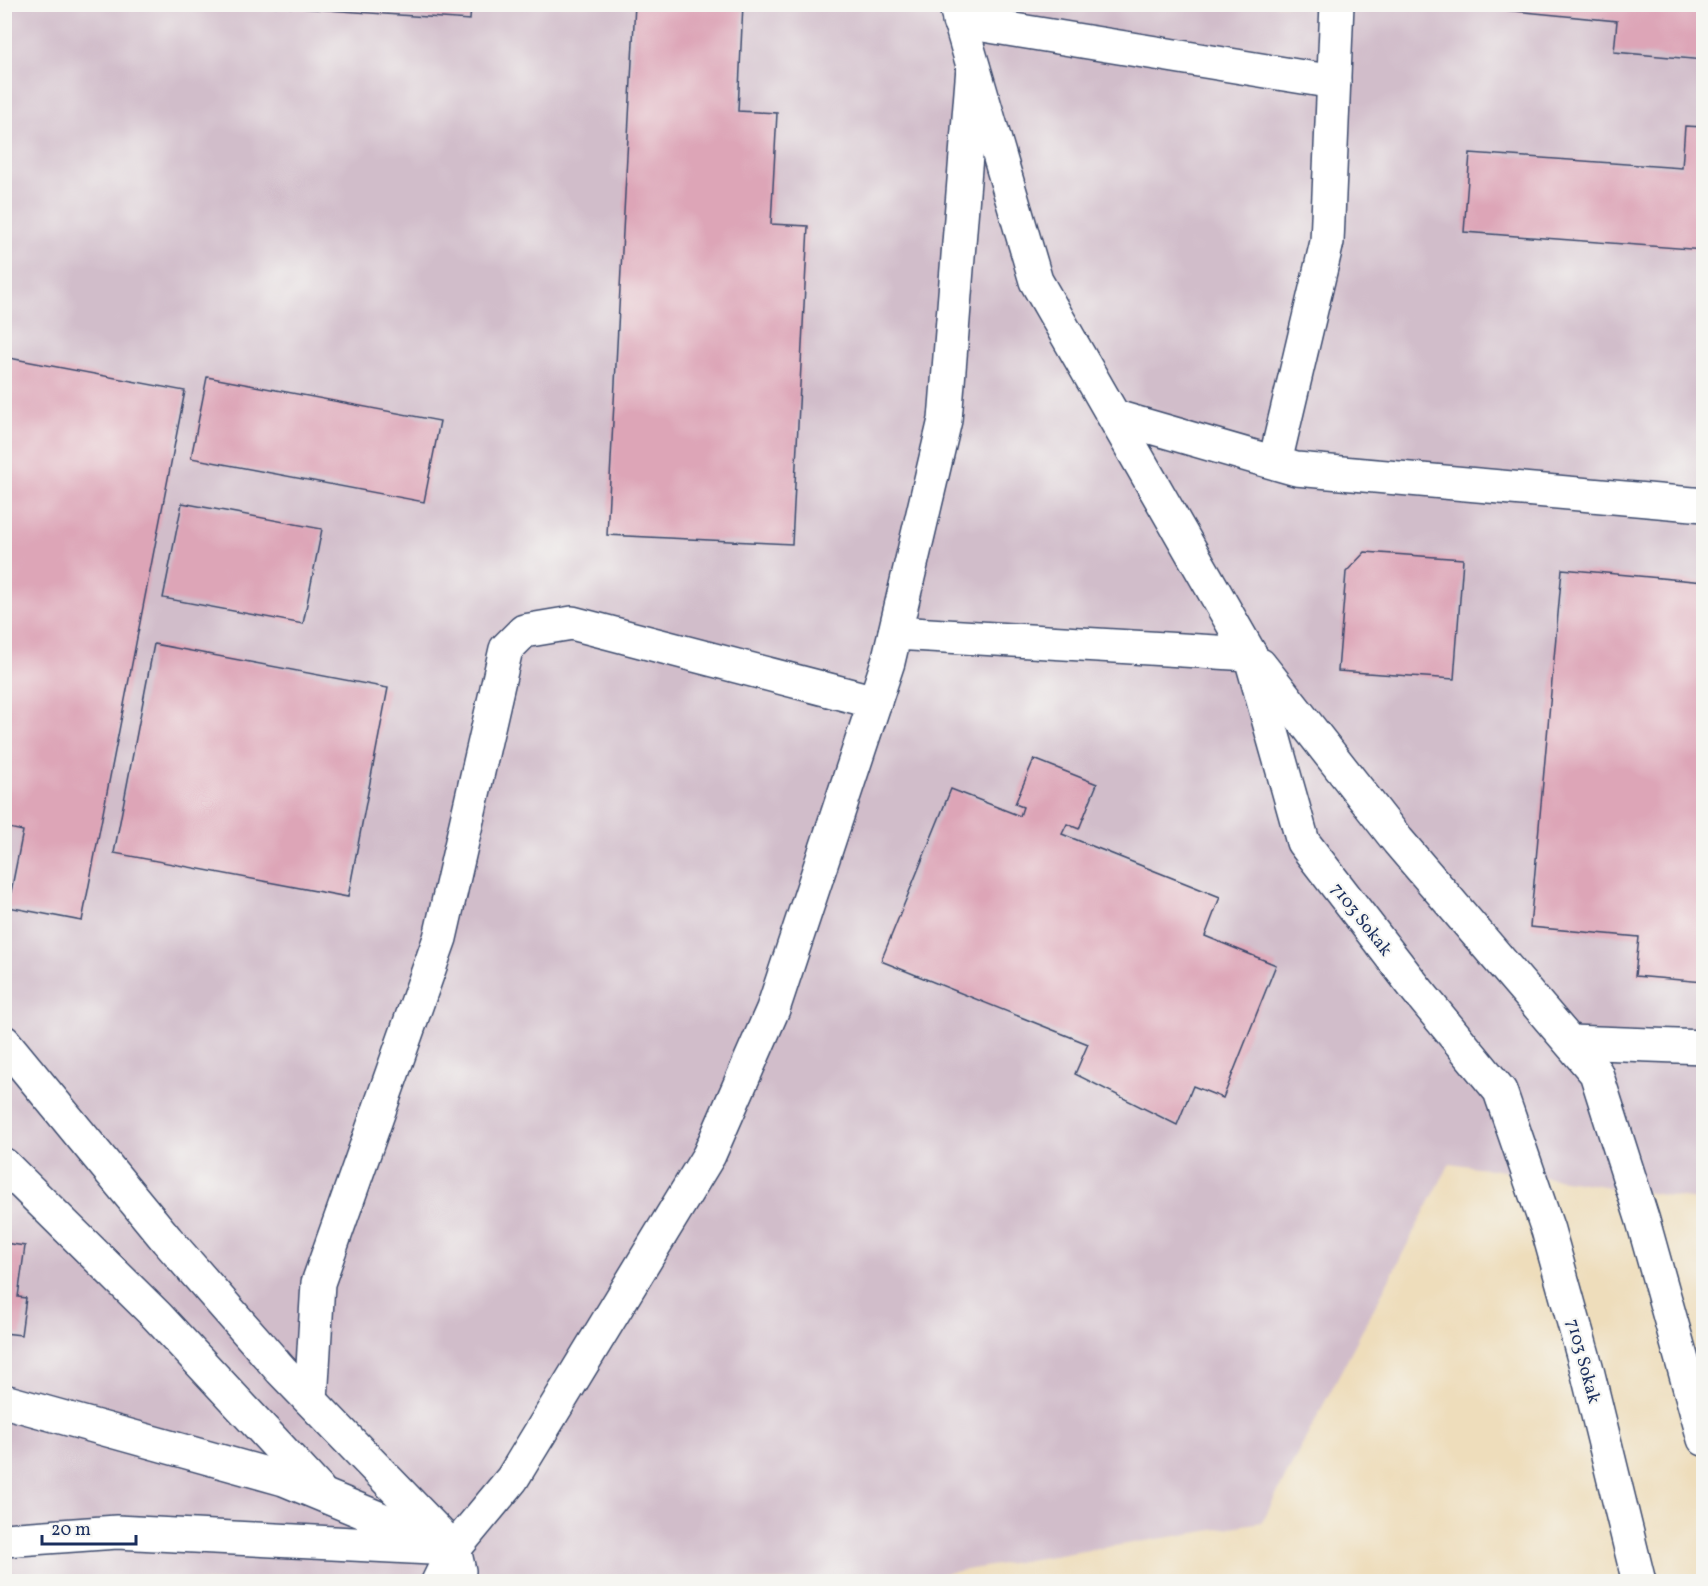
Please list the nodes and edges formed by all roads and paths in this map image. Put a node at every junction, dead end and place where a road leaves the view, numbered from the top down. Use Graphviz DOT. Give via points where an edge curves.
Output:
graph roads {
  1 [pos="1337,4"];
  2 [pos="957,13"];
  3 [pos="973,67"];
  4 [pos="1334,82"];
  5 [pos="1116,417"];
  6 [pos="1275,462"];
  7 [pos="1704,506"];
  8 [pos="895,633"];
  9 [pos="1250,654"];
  10 [pos="875,702"];
  11 [pos="4,1042"];
  12 [pos="1570,1042"];
  13 [pos="1704,1047"];
  14 [pos="4,1165"];
  15 [pos="311,1400"];
  16 [pos="4,1401"];
  17 [pos="1704,1439"];
  18 [pos="326,1497"];
  19 [pos="4,1540"];
  20 [pos="454,1550"];
  21 [pos="438,1581"];
  22 [pos="461,1581"];
  23 [pos="1639,1581"];
  1 -- 4 [label="street"];
  2 -- 3 [label="street"];
  2 -- 4 [label="street"];
  3 -- 5 [label="street" via="1036,281"];
  3 -- 8 [label="street" via="945,420"];
  4 -- 6 [label="street" via="1327,242"];
  5 -- 6 [label="street"];
  5 -- 9 [label="street"];
  6 -- 7 [label="street" via="1296,469"];
  8 -- 9 [label="street"];
  8 -- 10 [label="street"];
  9 -- 12 [label="street" via="1398,841"];
  9 -- 23 [label="street, 7103 Sokak" via="1303,842 1500,1091 1548,1230"];
  10 -- 15 [label="street" via="572,622 524,631 506,649 440,938 318,1283"];
  10 -- 20 [label="street" via="773,1009 709,1155 512,1479"];
  11 -- 15 [label="street" via="166,1240"];
  12 -- 13 [label="street"];
  12 -- 17 [label="street" via="1596,1073 1643,1221"];
  14 -- 18 [label="street" via="157,1316"];
  15 -- 20 [label="street"];
  16 -- 18 [label="street" via="284,1479"];
  18 -- 20 [label="street"];
  19 -- 20 [label="street" via="117,1532"];
  20 -- 21 [label="street"];
  20 -- 22 [label="street"];
}
